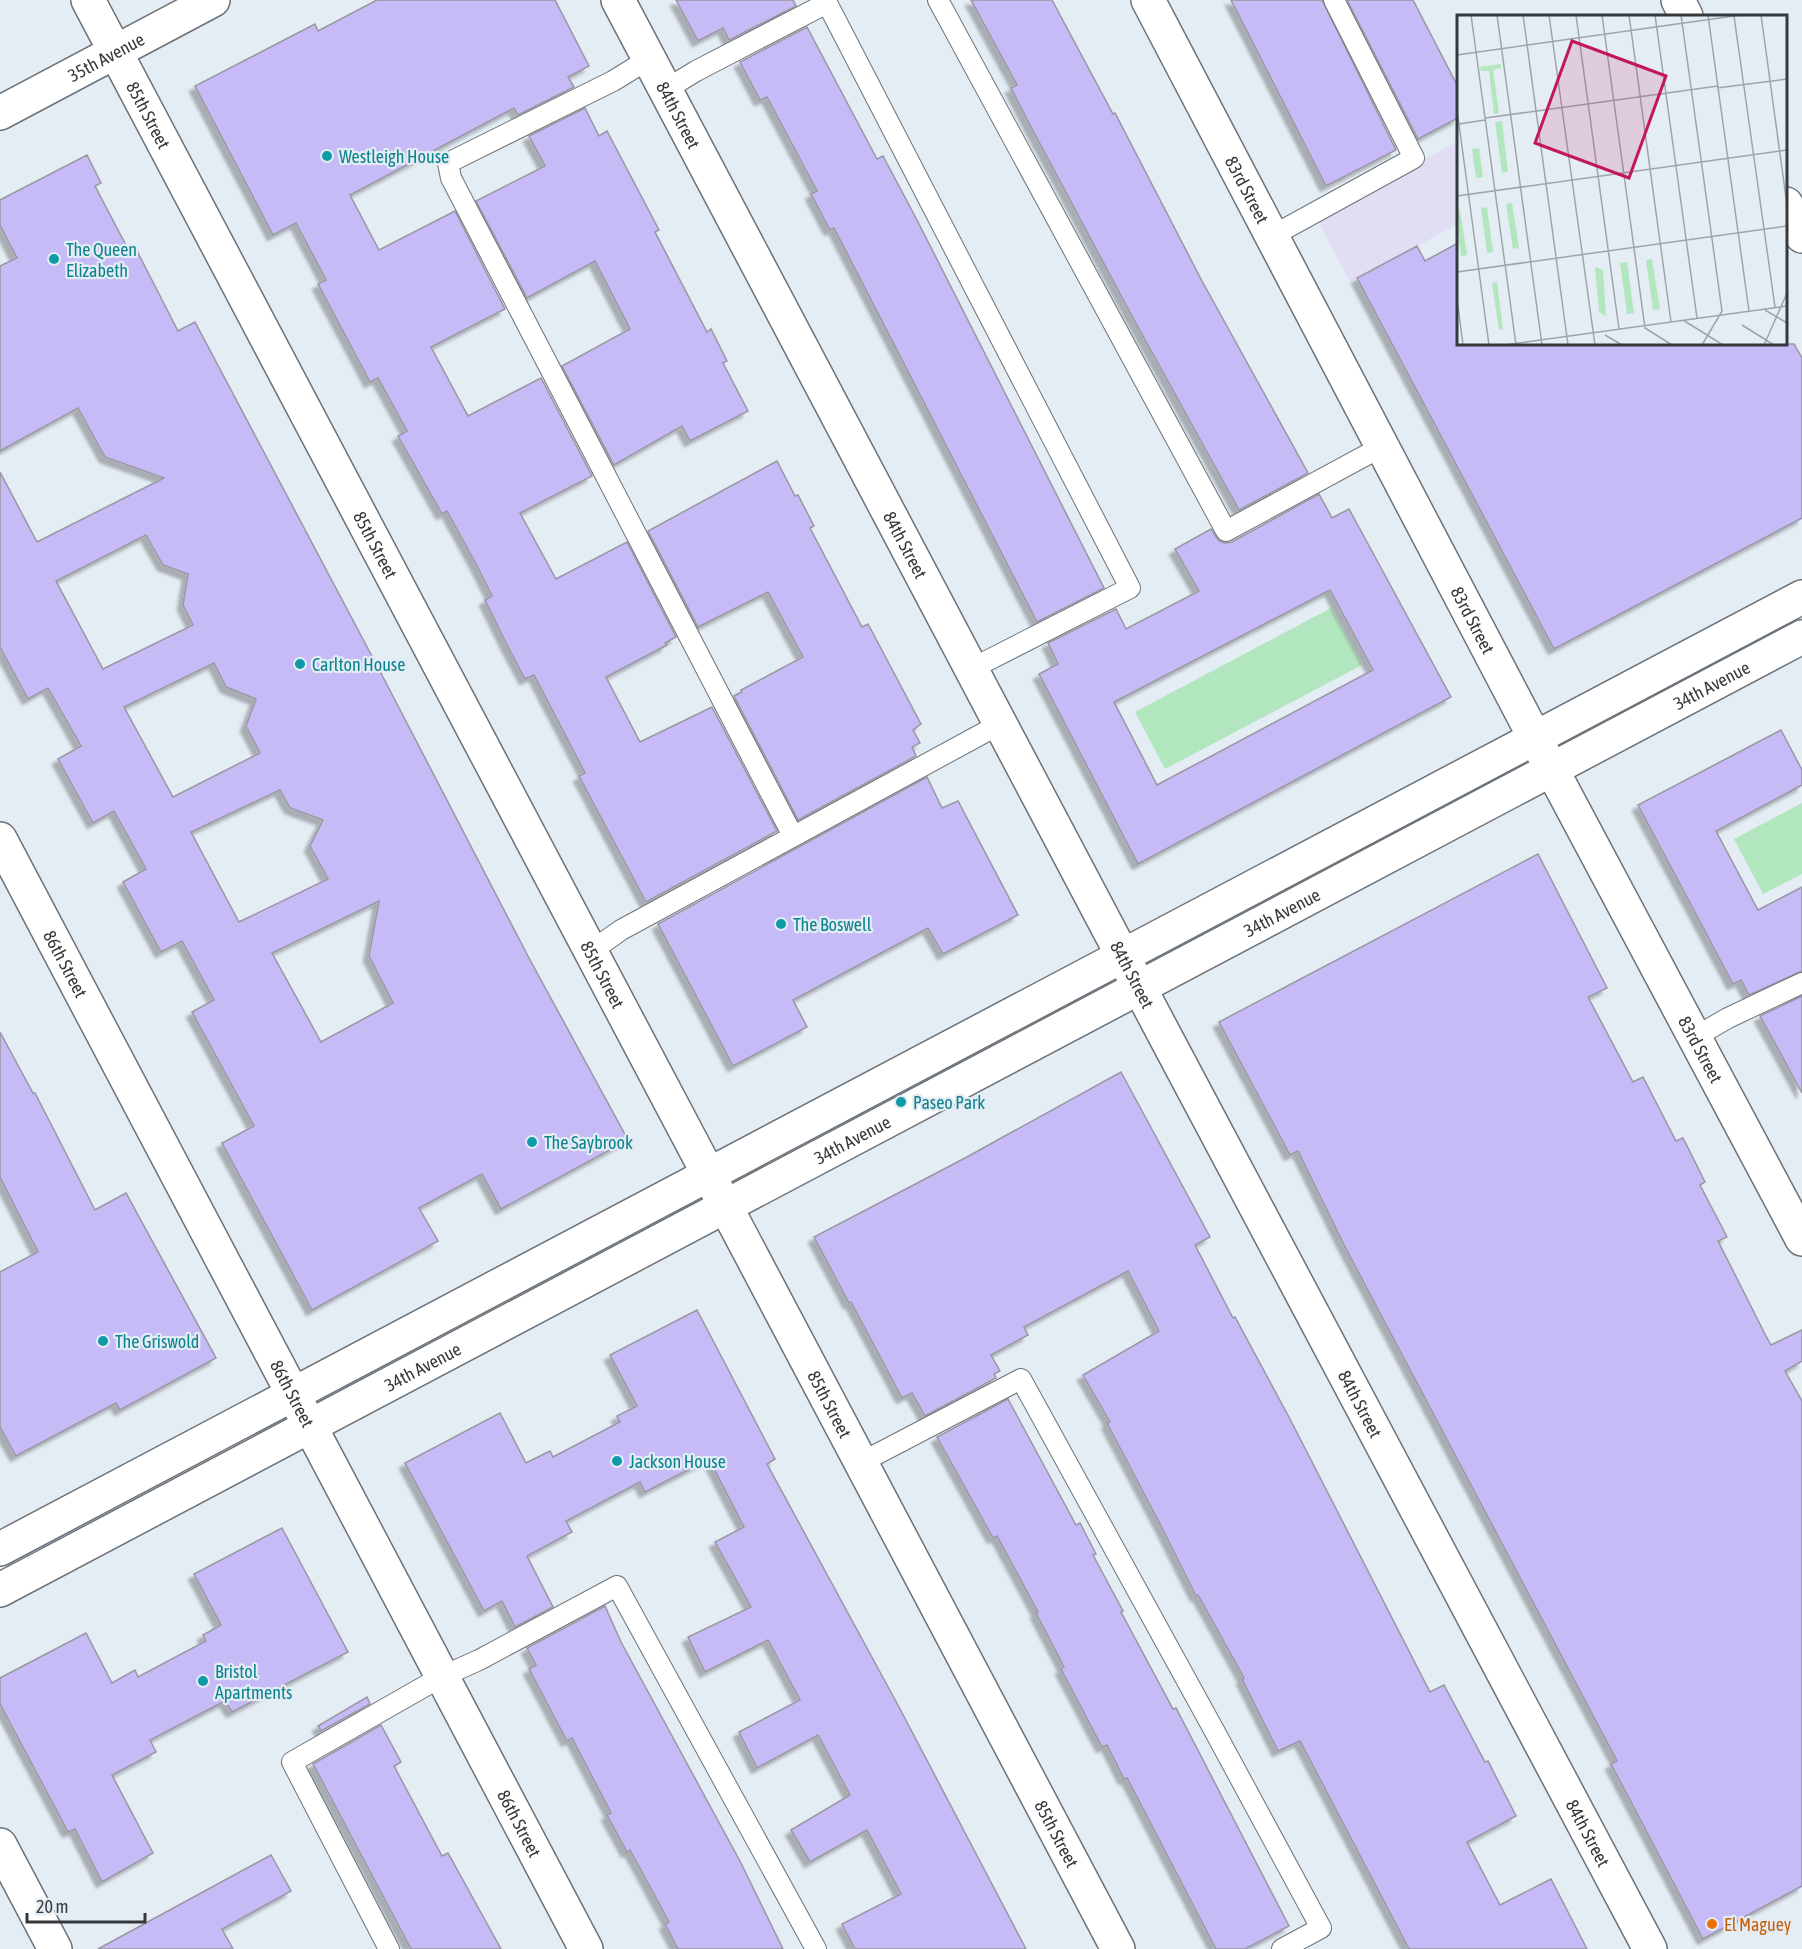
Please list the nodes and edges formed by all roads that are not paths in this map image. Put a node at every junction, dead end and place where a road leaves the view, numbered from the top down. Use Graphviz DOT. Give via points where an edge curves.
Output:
graph roads {
  1 [pos="88,0"];
  2 [pos="213,0"];
  3 [pos="618,0"];
  4 [pos="938,0"];
  5 [pos="1148,0"];
  6 [pos="1334,0"];
  7 [pos="1678,0"];
  8 [pos="1686,15"];
  9 [pos="115,52"];
  10 [pos="649,59"];
  11 [pos="665,90"];
  12 [pos="0,112"];
  13 [pos="1787,208"];
  14 [pos="1272,236"];
  15 [pos="1802,236"];
  16 [pos="1383,446"];
  17 [pos="1802,597"];
  18 [pos="1802,637"];
  19 [pos="971,669"];
  20 [pos="1000,724"];
  21 [pos="1535,738"];
  22 [pos="1553,770"];
  23 [pos="793,836"];
  24 [pos="0,839"];
  25 [pos="590,952"];
  26 [pos="1123,956"];
  27 [pos="1802,983"];
  28 [pos="1140,989"];
  29 [pos="1695,1037"];
  30 [pos="708,1176"];
  31 [pos="725,1207"];
  32 [pos="1802,1239"];
  33 [pos="293,1395"];
  34 [pos="309,1426"];
  35 [pos="860,1463"];
  36 [pos="0,1549"];
  37 [pos="0,1590"];
  38 [pos="441,1677"];
  39 [pos="0,1845"];
  40 [pos="55,1949"];
  41 [pos="389,1949"];
  42 [pos="586,1949"];
  43 [pos="816,1949"];
  44 [pos="1118,1949"];
  45 [pos="1282,1949"];
  46 [pos="1650,1949"];
  1 -- 9 [label="street, 85th Street"];
  2 -- 9 [label="street, 35th Avenue"];
  3 -- 10 [label="street, 84th Street"];
  4 -- 16 [label="lane" via="1226,531"];
  5 -- 14 [label="street, 83rd Street"];
  6 -- 14 [label="lane" via="1414,158"];
  7 -- 8 [label="street"];
  9 -- 12 [label="street, 35th Avenue"];
  9 -- 25 [label="street, 85th Street"];
  10 -- 11 [label="street, 84th Street"];
  10 -- 23 [label="lane" via="448,163 451,178"];
  11 -- 19 [label="street, 84th Street"];
  11 -- 19 [label="lane" via="827,3 1130,588"];
  13 -- 15 [label="street"];
  14 -- 16 [label="street, 83rd Street"];
  16 -- 21 [label="street, 83rd Street"];
  17 -- 21 [label="street, 34th Avenue"];
  18 -- 22 [label="street, 34th Avenue"];
  19 -- 20 [label="street, 84th Street"];
  20 -- 23 [label="lane"];
  20 -- 26 [label="street, 84th Street"];
  21 -- 22 [label="street, 83rd Street"];
  21 -- 26 [label="street, 34th Avenue"];
  22 -- 28 [label="street, 34th Avenue"];
  22 -- 29 [label="street, 83rd Street"];
  23 -- 25 [label="lane" via="621,930"];
  24 -- 33 [label="street, 86th Street"];
  25 -- 30 [label="street, 85th Street"];
  26 -- 28 [label="street, 84th Street"];
  26 -- 30 [label="street, 34th Avenue"];
  27 -- 29 [label="lane"];
  28 -- 31 [label="street, 34th Avenue"];
  28 -- 46 [label="street, 84th Street"];
  29 -- 32 [label="street, 83rd Street"];
  30 -- 31 [label="street, 85th Street"];
  30 -- 33 [label="street, 34th Avenue"];
  31 -- 34 [label="street, 34th Avenue"];
  31 -- 35 [label="street, 85th Street"];
  33 -- 34 [label="street, 86th Street"];
  33 -- 36 [label="street, 34th Avenue"];
  34 -- 37 [label="street, 34th Avenue"];
  34 -- 38 [label="street, 86th Street"];
  35 -- 44 [label="street, 85th Street"];
  35 -- 45 [label="lane" via="1021,1379 1320,1928"];
  38 -- 41 [label="lane" via="292,1762"];
  38 -- 42 [label="street, 86th Street"];
  38 -- 43 [label="lane" via="617,1586"];
  39 -- 40 [label="street"];
}
